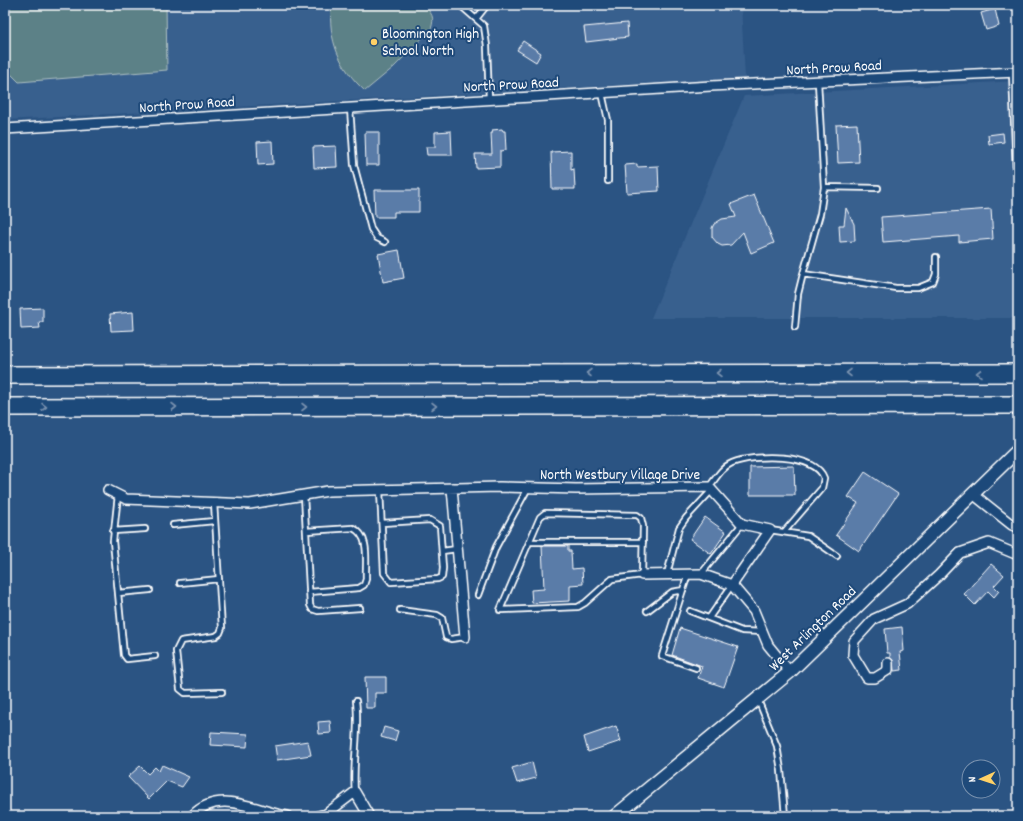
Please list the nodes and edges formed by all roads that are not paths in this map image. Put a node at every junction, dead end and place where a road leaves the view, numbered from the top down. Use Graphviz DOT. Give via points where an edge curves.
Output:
graph roads {
  1 [pos="460,5"];
  2 [pos="487,5"];
  3 [pos="476,19"];
  4 [pos="1015,73"];
  5 [pos="818,82"];
  6 [pos="602,93"];
  7 [pos="489,100"];
  8 [pos="350,108"];
  9 [pos="5,129"];
  10 [pos="1016,171"];
  11 [pos="608,181"];
  12 [pos="824,187"];
  13 [pos="878,188"];
  14 [pos="385,242"];
  15 [pos="936,257"];
  16 [pos="803,274"];
  17 [pos="795,327"];
  18 [pos="1018,373"];
  19 [pos="5,375"];
  20 [pos="1018,405"];
  21 [pos="5,407"];
  22 [pos="1018,450"];
  23 [pos="452,488"];
  24 [pos="528,488"];
  25 [pos="710,489"];
  26 [pos="108,490"];
  27 [pos="380,490"];
  28 [pos="973,494"];
  29 [pos="118,495"];
  30 [pos="304,495"];
  31 [pos="214,503"];
  32 [pos="214,521"];
  33 [pos="382,523"];
  34 [pos="742,524"];
  35 [pos="173,525"];
  36 [pos="1018,527"];
  37 [pos="145,529"];
  38 [pos="770,530"];
  39 [pos="306,531"];
  40 [pos="113,532"];
  41 [pos="784,532"];
  42 [pos="530,542"];
  43 [pos="643,542"];
  44 [pos="457,549"];
  45 [pos="442,551"];
  46 [pos="1018,555"];
  47 [pos="837,556"];
  48 [pos="667,574"];
  49 [pos="688,574"];
  50 [pos="701,574"];
  51 [pos="642,575"];
  52 [pos="218,579"];
  53 [pos="180,583"];
  54 [pos="732,585"];
  55 [pos="150,590"];
  56 [pos="683,590"];
  57 [pos="309,592"];
  58 [pos="118,593"];
  59 [pos="478,595"];
  60 [pos="360,608"];
  61 [pos="400,610"];
  62 [pos="690,611"];
  63 [pos="647,612"];
  64 [pos="709,618"];
  65 [pos="763,632"];
  66 [pos="465,637"];
  67 [pos="155,656"];
  68 [pos="888,663"];
  69 [pos="696,668"];
  70 [pos="790,672"];
  71 [pos="222,692"];
  72 [pos="758,699"];
  73 [pos="356,701"];
  74 [pos="355,792"];
  75 [pos="192,816"];
  76 [pos="287,816"];
  77 [pos="318,816"];
  78 [pos="369,816"];
  79 [pos="615,816"];
  80 [pos="785,816"];
  1 -- 3 [label="lane"];
  2 -- 3 [label="lane"];
  3 -- 7 [label="lane" via="484,26"];
  4 -- 5 [label="street, North Prow Road"];
  4 -- 10 [label="lane"];
  5 -- 6 [label="street, North Prow Road"];
  5 -- 12 [label="lane"];
  6 -- 7 [label="street, North Prow Road"];
  6 -- 11 [label="lane" via="608,120"];
  7 -- 8 [label="street, North Prow Road"];
  8 -- 9 [label="street, North Prow Road"];
  8 -- 14 [label="lane" via="354,164 371,229 377,238"];
  12 -- 13 [label="lane"];
  12 -- 16 [label="lane" via="820,214"];
  15 -- 16 [label="lane" via="936,274 933,282 918,288 896,288"];
  16 -- 17 [label="lane"];
  18 -- 19 [label="highway, one-way"];
  21 -- 20 [label="highway, one-way"];
  22 -- 28 [label="street, West Arlington Road"];
  23 -- 24 [label="street, North Westbury Village Drive"];
  23 -- 27 [label="street, North Westbury Village Drive"];
  23 -- 44 [label="street"];
  24 -- 25 [label="street, North Westbury Village Drive"];
  24 -- 59 [label="lane" via="496,547"];
  25 -- 34 [label="street, North Westbury Village Drive"];
  25 -- 41 [label="lane" via="722,470 740,460 793,458 817,467 824,478 822,488"];
  25 -- 48 [label="lane" via="679,528"];
  26 -- 29 [label="street, North Westbury Village Drive"];
  27 -- 30 [label="street, North Westbury Village Drive" via="328,491"];
  27 -- 33 [label="lane"];
  28 -- 36 [label="street"];
  28 -- 70 [label="street, West Arlington Road"];
  29 -- 31 [label="street, North Westbury Village Drive" via="126,499"];
  29 -- 40 [label="lane"];
  30 -- 31 [label="street, North Westbury Village Drive" via="250,504"];
  30 -- 39 [label="lane"];
  31 -- 32 [label="lane"];
  32 -- 35 [label="lane"];
  32 -- 52 [label="lane"];
  33 -- 45 [label="lane" via="430,520 436,522 440,526"];
  33 -- 45 [label="lane" via="384,573 391,582 438,579 442,576"];
  34 -- 38 [label="street"];
  34 -- 50 [label="lane"];
  37 -- 40 [label="lane"];
  38 -- 41 [label="lane"];
  38 -- 54 [label="street"];
  39 -- 57 [label="lane"];
  39 -- 57 [label="lane" via="353,528 360,530 364,537 364,585 360,588"];
  40 -- 58 [label="lane"];
  41 -- 47 [label="lane" via="808,536"];
  42 -- 43 [label="lane"];
  42 -- 43 [label="lane" via="540,517 545,513 637,515 641,518 643,526"];
  42 -- 51 [label="lane" via="500,610 578,607 612,579"];
  43 -- 51 [label="lane"];
  44 -- 45 [label="lane"];
  44 -- 66 [label="street"];
  46 -- 68 [label="street" via="988,543 960,553 907,604 874,619 854,641 853,655 867,678 875,678 888,670"];
  48 -- 49 [label="street"];
  48 -- 51 [label="street"];
  49 -- 50 [label="street"];
  49 -- 56 [label="lane"];
  50 -- 54 [label="street"];
  52 -- 53 [label="lane"];
  52 -- 71 [label="lane" via="222,628 220,633 216,636 181,641 176,651 180,689 185,694"];
  54 -- 64 [label="lane"];
  54 -- 65 [label="street" via="754,611"];
  55 -- 58 [label="lane"];
  56 -- 63 [label="lane" via="672,592"];
  56 -- 69 [label="lane" via="662,656"];
  57 -- 60 [label="lane" via="310,605 318,611"];
  58 -- 67 [label="lane" via="124,655 127,659"];
  61 -- 66 [label="lane" via="437,615 442,618 446,637"];
  62 -- 64 [label="lane"];
  64 -- 65 [label="lane" via="742,631"];
  65 -- 70 [label="street" via="774,653"];
  70 -- 72 [label="street, West Arlington Road"];
  72 -- 79 [label="street, West Arlington Road"];
  72 -- 80 [label="lane" via="777,746"];
  73 -- 74 [label="lane"];
  74 -- 77 [label="street" via="326,814"];
  74 -- 78 [label="street"];
  75 -- 76 [label="street" via="197,810 218,801 246,804"];
}
